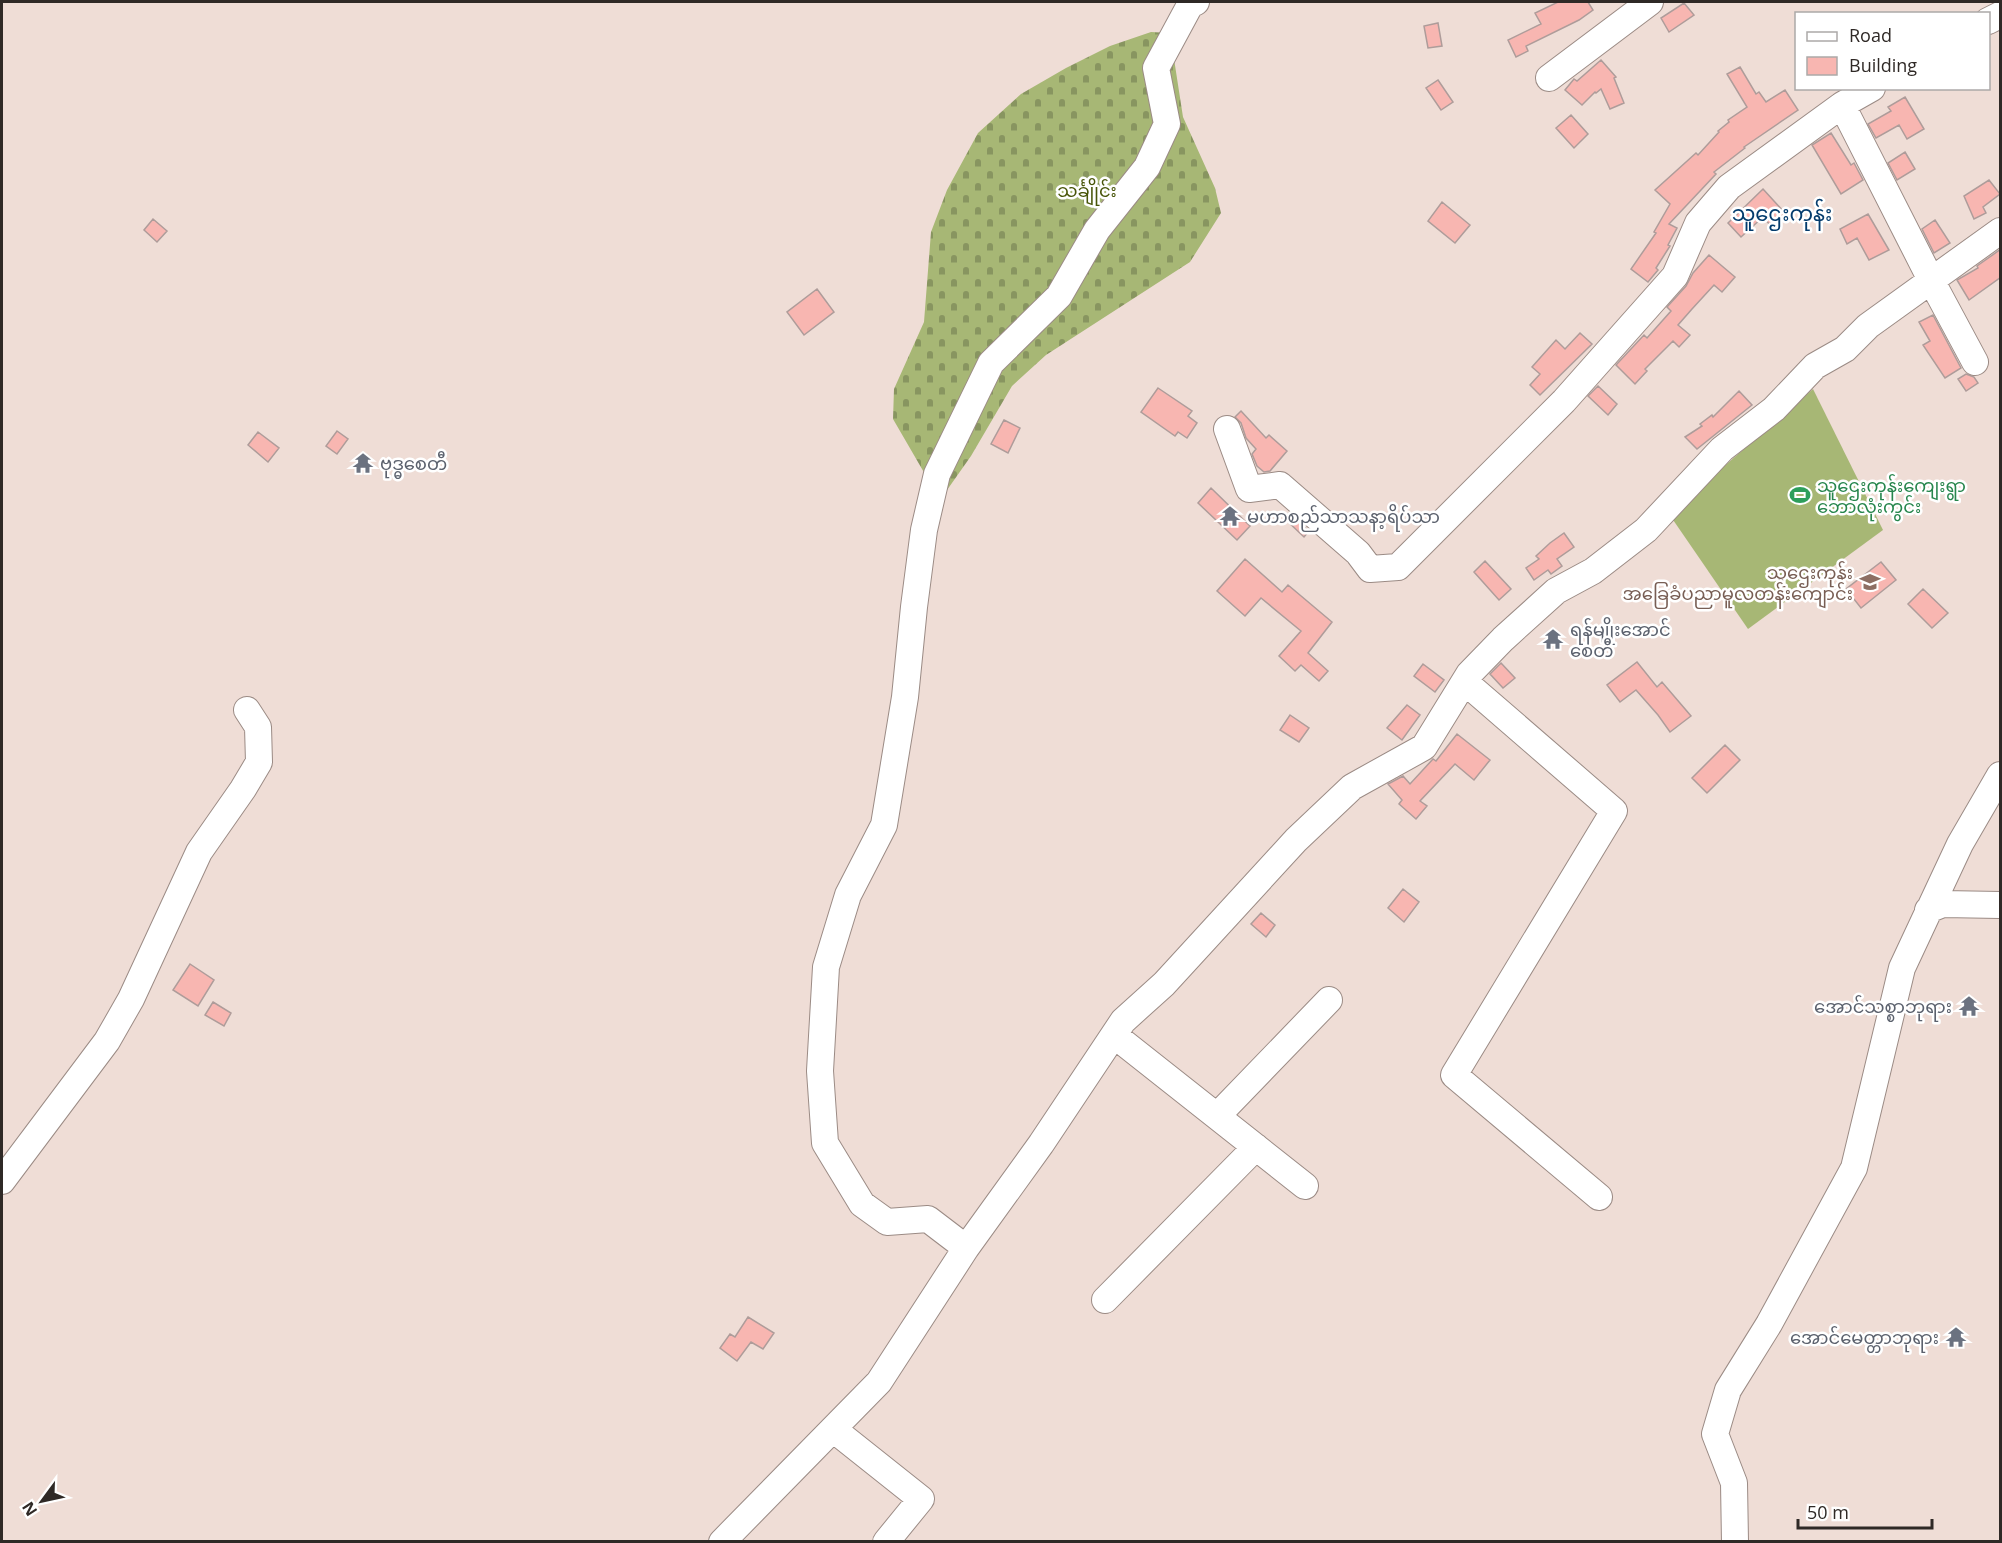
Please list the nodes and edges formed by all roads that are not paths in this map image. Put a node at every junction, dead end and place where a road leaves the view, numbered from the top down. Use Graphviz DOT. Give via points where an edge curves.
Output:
graph roads {
  1 [pos="1196,2"];
  2 [pos="1650,2"];
  3 [pos="1549,78"];
  4 [pos="1868,90"];
  5 [pos="1842,105"];
  6 [pos="2001,231"];
  7 [pos="1931,280"];
  8 [pos="1976,362"];
  9 [pos="1227,429"];
  10 [pos="1465,682"];
  11 [pos="247,710"];
  12 [pos="2001,775"];
  13 [pos="2001,905"];
  14 [pos="1928,910"];
  15 [pos="1329,1000"];
  16 [pos="1114,1035"];
  17 [pos="1217,1116"];
  18 [pos="1256,1147"];
  19 [pos="2,1181"];
  20 [pos="1305,1186"];
  21 [pos="1599,1197"];
  22 [pos="966,1248"];
  23 [pos="1105,1300"];
  24 [pos="833,1429"];
  25 [pos="722,1542"];
  26 [pos="886,1542"];
  27 [pos="1734,1542"];
  1 -- 22 [label="street" via="1190,5 1156,68 1167,124 1147,167 1097,230 1059,296 991,363 937,474 924,530 905,698 884,825 848,895 826,966 820,1071 825,1143 862,1204 887,1222 928,1219"];
  2 -- 3 [label="street"];
  4 -- 5 [label="street"];
  5 -- 7 [label="street"];
  5 -- 9 [label="street" via="1728,187 1698,223 1675,276 1564,401 1398,567 1370,569 1358,553 1280,485 1250,489"];
  6 -- 7 [label="street"];
  7 -- 8 [label="street"];
  7 -- 10 [label="street" via="1868,326 1845,349 1815,366 1774,409 1722,449 1646,530 1593,571 1556,591 1496,646"];
  10 -- 16 [label="street" via="1424,747 1352,787 1296,840"];
  10 -- 21 [label="street" via="1614,811 1454,1075"];
  11 -- 19 [label="street" via="258,727 259,762 199,852 131,999 107,1041"];
  12 -- 14 [label="street" via="1960,844"];
  13 -- 14 [label="street" via="1943,904"];
  14 -- 27 [label="street" via="1902,968 1854,1168 1728,1390 1715,1434 1734,1483"];
  15 -- 17 [label="street"];
  16 -- 17 [label="street"];
  16 -- 22 [label="street"];
  17 -- 18 [label="street"];
  18 -- 20 [label="street"];
  18 -- 23 [label="street"];
  22 -- 24 [label="street" via="879,1382"];
  24 -- 25 [label="street"];
  24 -- 26 [label="street" via="921,1499"];
}
